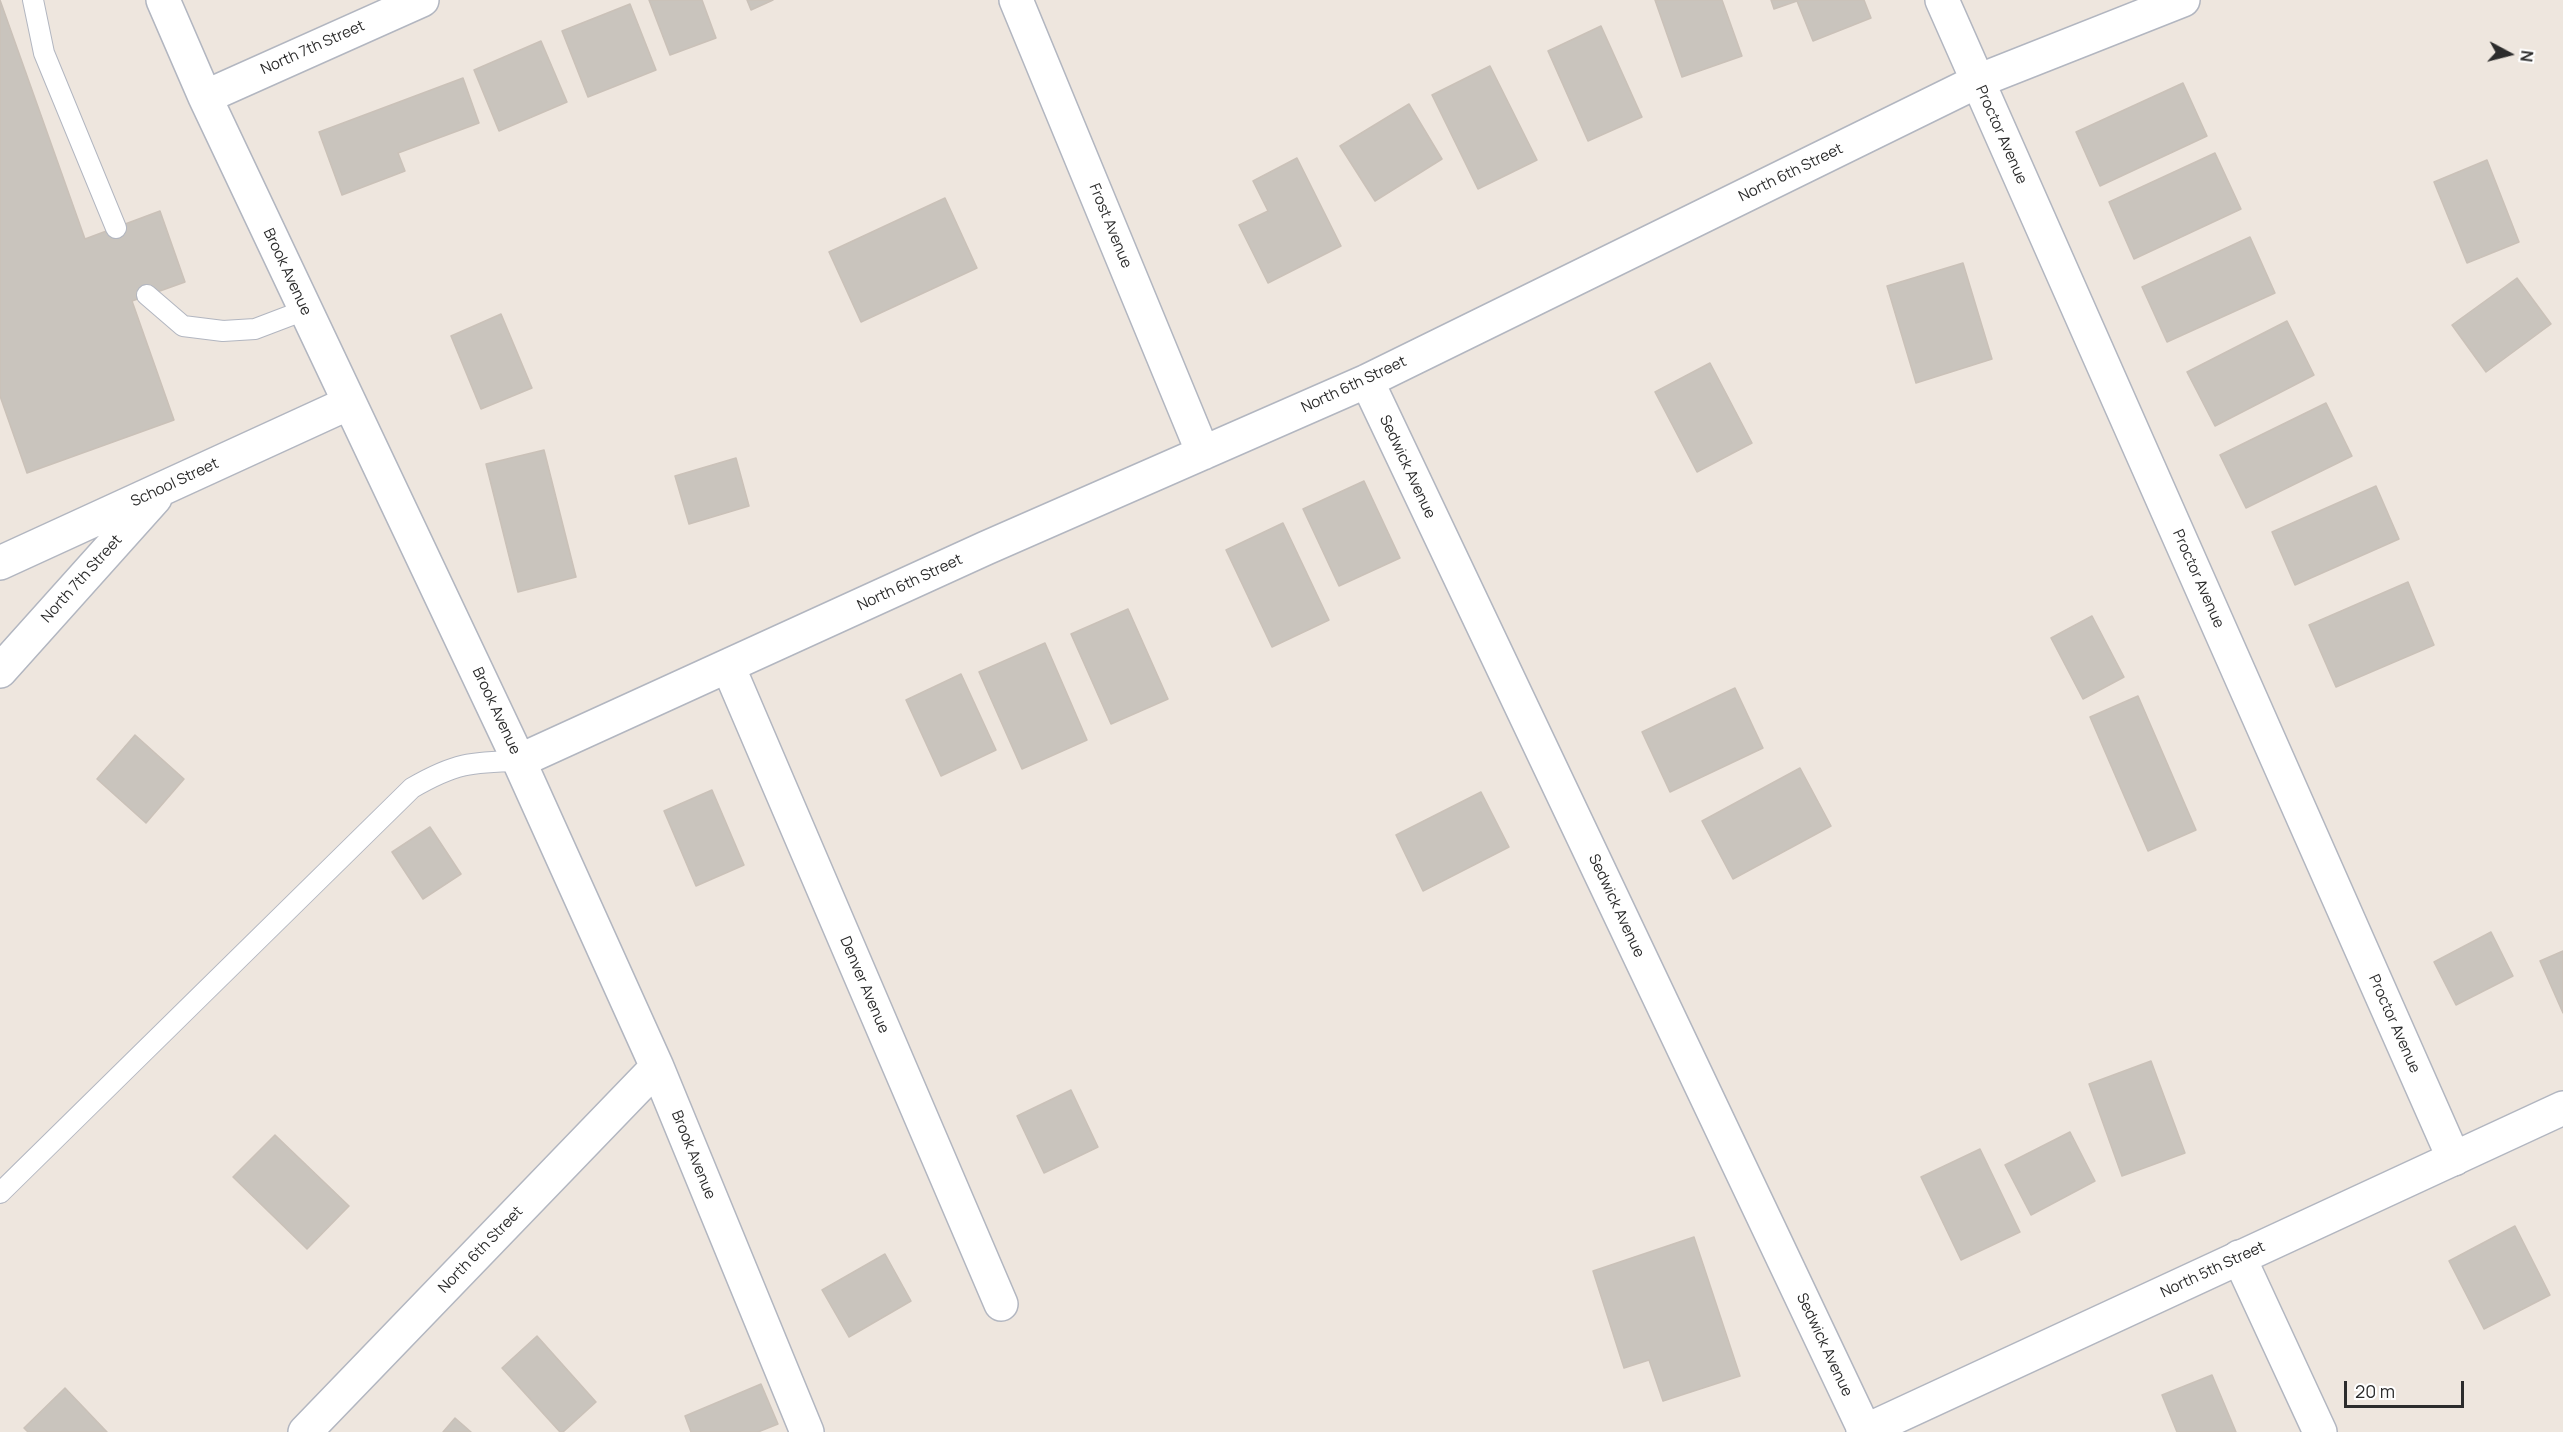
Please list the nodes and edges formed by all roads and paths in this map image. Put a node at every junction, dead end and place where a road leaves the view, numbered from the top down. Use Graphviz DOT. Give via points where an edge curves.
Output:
graph roads {
  1 [pos="33,0"];
  2 [pos="163,0"];
  3 [pos="422,0"];
  4 [pos="1016,0"];
  5 [pos="1942,0"];
  6 [pos="2183,0"];
  7 [pos="1978,81"];
  8 [pos="205,97"];
  9 [pos="116,228"];
  10 [pos="147,295"];
  11 [pos="305,310"];
  12 [pos="1366,381"];
  13 [pos="349,404"];
  14 [pos="1203,453"];
  15 [pos="164,488"];
  16 [pos="0,563"];
  17 [pos="728,666"];
  18 [pos="0,671"];
  19 [pos="519,761"];
  20 [pos="657,1067"];
  21 [pos="2563,1108"];
  22 [pos="2454,1159"];
  23 [pos="0,1193"];
  24 [pos="2240,1257"];
  25 [pos="1001,1304"];
  26 [pos="1864,1431"];
  27 [pos="305,1432"];
  28 [pos="807,1432"];
  29 [pos="2320,1432"];
  1 -- 9 [label="lane" via="44,53"];
  2 -- 8 [label="street, Brook Avenue"];
  3 -- 8 [label="street, North 7th Street"];
  4 -- 14 [label="street, Frost Avenue"];
  5 -- 7 [label="street, Proctor Avenue"];
  6 -- 7 [label="street, North 6th Street"];
  7 -- 12 [label="street, North 6th Street"];
  7 -- 22 [label="street, Proctor Avenue"];
  8 -- 11 [label="street, Brook Avenue"];
  10 -- 11 [label="lane" via="183,326 223,331 255,329"];
  11 -- 13 [label="street, Brook Avenue"];
  12 -- 14 [label="street, North 6th Street"];
  12 -- 26 [label="street, Sedwick Avenue"];
  13 -- 15 [label="street, School Street"];
  13 -- 19 [label="street, Brook Avenue"];
  14 -- 17 [label="street, North 6th Street"];
  15 -- 16 [label="street, School Street"];
  15 -- 18 [label="street, North 7th Street"];
  17 -- 19 [label="street, North 6th Street"];
  17 -- 25 [label="street, Denver Avenue"];
  19 -- 20 [label="street, Brook Avenue"];
  19 -- 23 [label="lane" via="471,762 440,772 412,788"];
  20 -- 27 [label="street, North 6th Street"];
  20 -- 28 [label="street, Brook Avenue"];
  21 -- 22 [label="street, North 5th Street"];
  22 -- 24 [label="street, North 5th Street"];
  24 -- 26 [label="street, North 5th Street"];
  24 -- 29 [label="street"];
}
